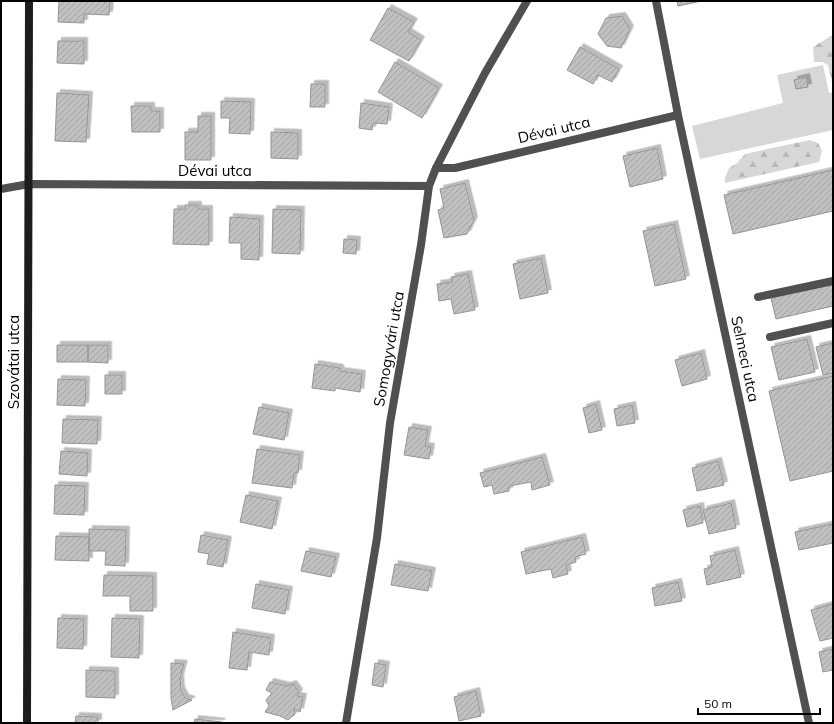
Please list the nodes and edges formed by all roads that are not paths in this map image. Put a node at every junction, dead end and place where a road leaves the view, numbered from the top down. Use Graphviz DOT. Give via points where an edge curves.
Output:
graph roads {
  1 [pos="29,1"];
  2 [pos="527,1"];
  3 [pos="656,1"];
  4 [pos="678,115"];
  5 [pos="436,168"];
  6 [pos="29,184"];
  7 [pos="429,186"];
  8 [pos="1,189"];
  9 [pos="833,281"];
  10 [pos="758,297"];
  11 [pos="833,323"];
  12 [pos="770,337"];
  13 [pos="28,723"];
  14 [pos="346,723"];
  15 [pos="809,723"];
  1 -- 6 [label="street, Szovátai utca"];
  2 -- 5 [label="street, Somogyvári utca" via="485,73"];
  3 -- 4 [label="street, Selmeci utca"];
  4 -- 5 [label="street, Dévai utca" via="455,168"];
  4 -- 15 [label="street, Selmeci utca"];
  5 -- 7 [label="street, Somogyvári utca"];
  6 -- 7 [label="street, Dévai utca"];
  6 -- 8 [label="street, Dévai utca"];
  6 -- 13 [label="street, Szovátai utca"];
  7 -- 14 [label="street, Somogyvári utca" via="390,423 377,538"];
  9 -- 10 [label="street"];
  11 -- 12 [label="street"];
}
